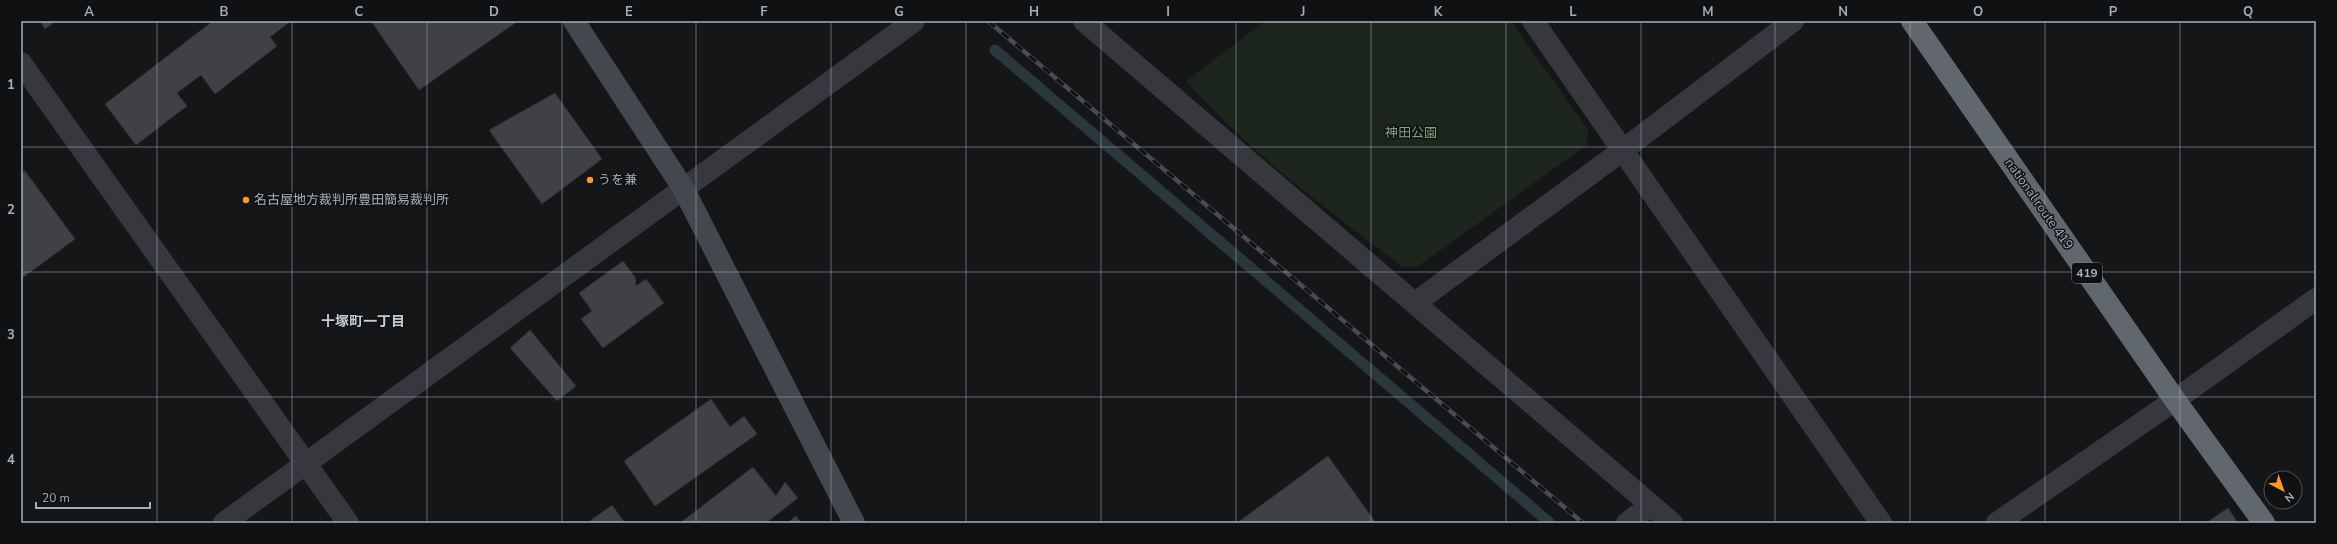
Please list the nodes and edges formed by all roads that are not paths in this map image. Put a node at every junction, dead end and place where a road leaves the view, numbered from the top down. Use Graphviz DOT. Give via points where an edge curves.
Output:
graph roads {
  1 [pos="574,21"];
  2 [pos="914,21"];
  3 [pos="1084,21"];
  4 [pos="1533,21"];
  5 [pos="1793,21"];
  6 [pos="1912,21"];
  7 [pos="21,63"];
  8 [pos="1622,150"];
  9 [pos="683,188"];
  10 [pos="2316,299"];
  11 [pos="1415,303"];
  12 [pos="2175,400"];
  13 [pos="305,463"];
  14 [pos="1651,505"];
  15 [pos="224,523"];
  16 [pos="348,523"];
  17 [pos="854,523"];
  18 [pos="1627,523"];
  19 [pos="1672,523"];
  20 [pos="1881,523"];
  21 [pos="1997,523"];
  22 [pos="2264,523"];
  1 -- 9 [label="street"];
  2 -- 9 [label="street"];
  3 -- 11 [label="street"];
  4 -- 8 [label="street"];
  5 -- 8 [label="street"];
  6 -- 12 [label="highway, national route 419 / 419"];
  7 -- 13 [label="street"];
  8 -- 11 [label="street"];
  8 -- 20 [label="street"];
  9 -- 13 [label="street"];
  9 -- 17 [label="street"];
  10 -- 12 [label="street"];
  11 -- 14 [label="street"];
  12 -- 21 [label="street"];
  12 -- 22 [label="highway, national route 419 / 419"];
  13 -- 15 [label="street"];
  13 -- 16 [label="street"];
  14 -- 18 [label="street"];
  14 -- 19 [label="street"];
}
